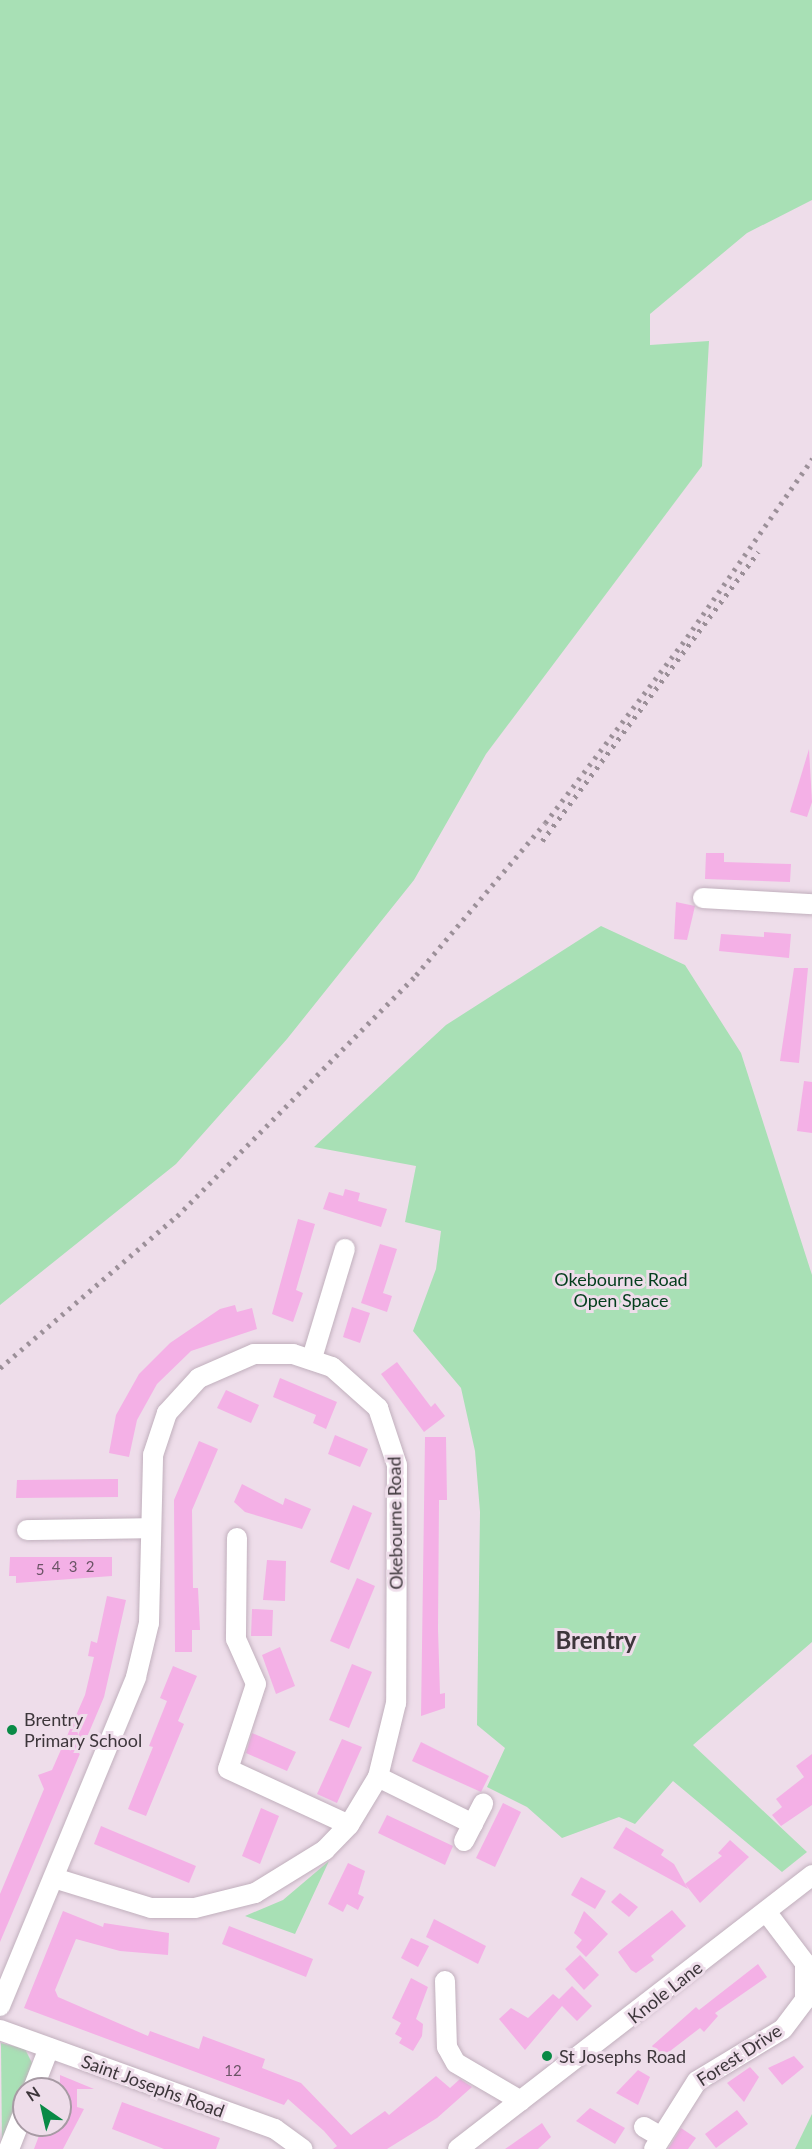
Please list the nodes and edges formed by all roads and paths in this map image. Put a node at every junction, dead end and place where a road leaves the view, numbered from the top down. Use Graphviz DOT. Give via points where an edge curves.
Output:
graph roads {
  1 [pos="703,898"];
  2 [pos="812,904"];
  3 [pos="345,1249"];
  4 [pos="312,1358"];
  5 [pos="151,1528"];
  6 [pos="27,1530"];
  7 [pos="237,1538"];
  8 [pos="378,1777"];
  9 [pos="483,1804"];
  10 [pos="349,1825"];
  11 [pos="812,1875"];
  12 [pos="54,1878"];
  13 [pos="767,1913"];
  14 [pos="809,1960"];
  15 [pos="445,1981"];
  16 [pos="0,2006"];
  17 [pos="0,2030"];
  18 [pos="49,2048"];
  19 [pos="38,2077"];
  20 [pos="520,2101"];
  21 [pos="653,2138"];
  22 [pos="303,2149"];
  23 [pos="458,2149"];
  1 -- 2 [label="street"];
  3 -- 4 [label="street"];
  4 -- 5 [label="street, Okebourne Road" via="276,1353 233,1360 181,1395 167,1413 153,1455"];
  4 -- 8 [label="street, Okebourne Road" via="364,1391 387,1428 397,1465 396,1703"];
  5 -- 6 [label="street"];
  5 -- 12 [label="street, Okebourne Road" via="149,1623 136,1677"];
  7 -- 10 [label="street" via="236,1640 256,1684 228,1769"];
  8 -- 9 [label="street" via="469,1832"];
  8 -- 10 [label="street, Okebourne Road"];
  10 -- 12 [label="street, Okebourne Road" via="301,1869 219,1904 151,1908 103,1898"];
  11 -- 13 [label="street, Knole Lane"];
  12 -- 16 [label="street, Okebourne Road"];
  13 -- 14 [label="street, Forest Drive"];
  13 -- 20 [label="street, Knole Lane"];
  14 -- 21 [label="street, Forest Drive" via="809,1989 797,2014 768,2040 697,2080"];
  15 -- 20 [label="street" via="447,2046 456,2063"];
  17 -- 18 [label="street, Saint Josephs Road"];
  18 -- 19 [label="street"];
  18 -- 22 [label="street, Saint Josephs Road" via="275,2129"];
  20 -- 23 [label="street, Knole Lane"];
}
